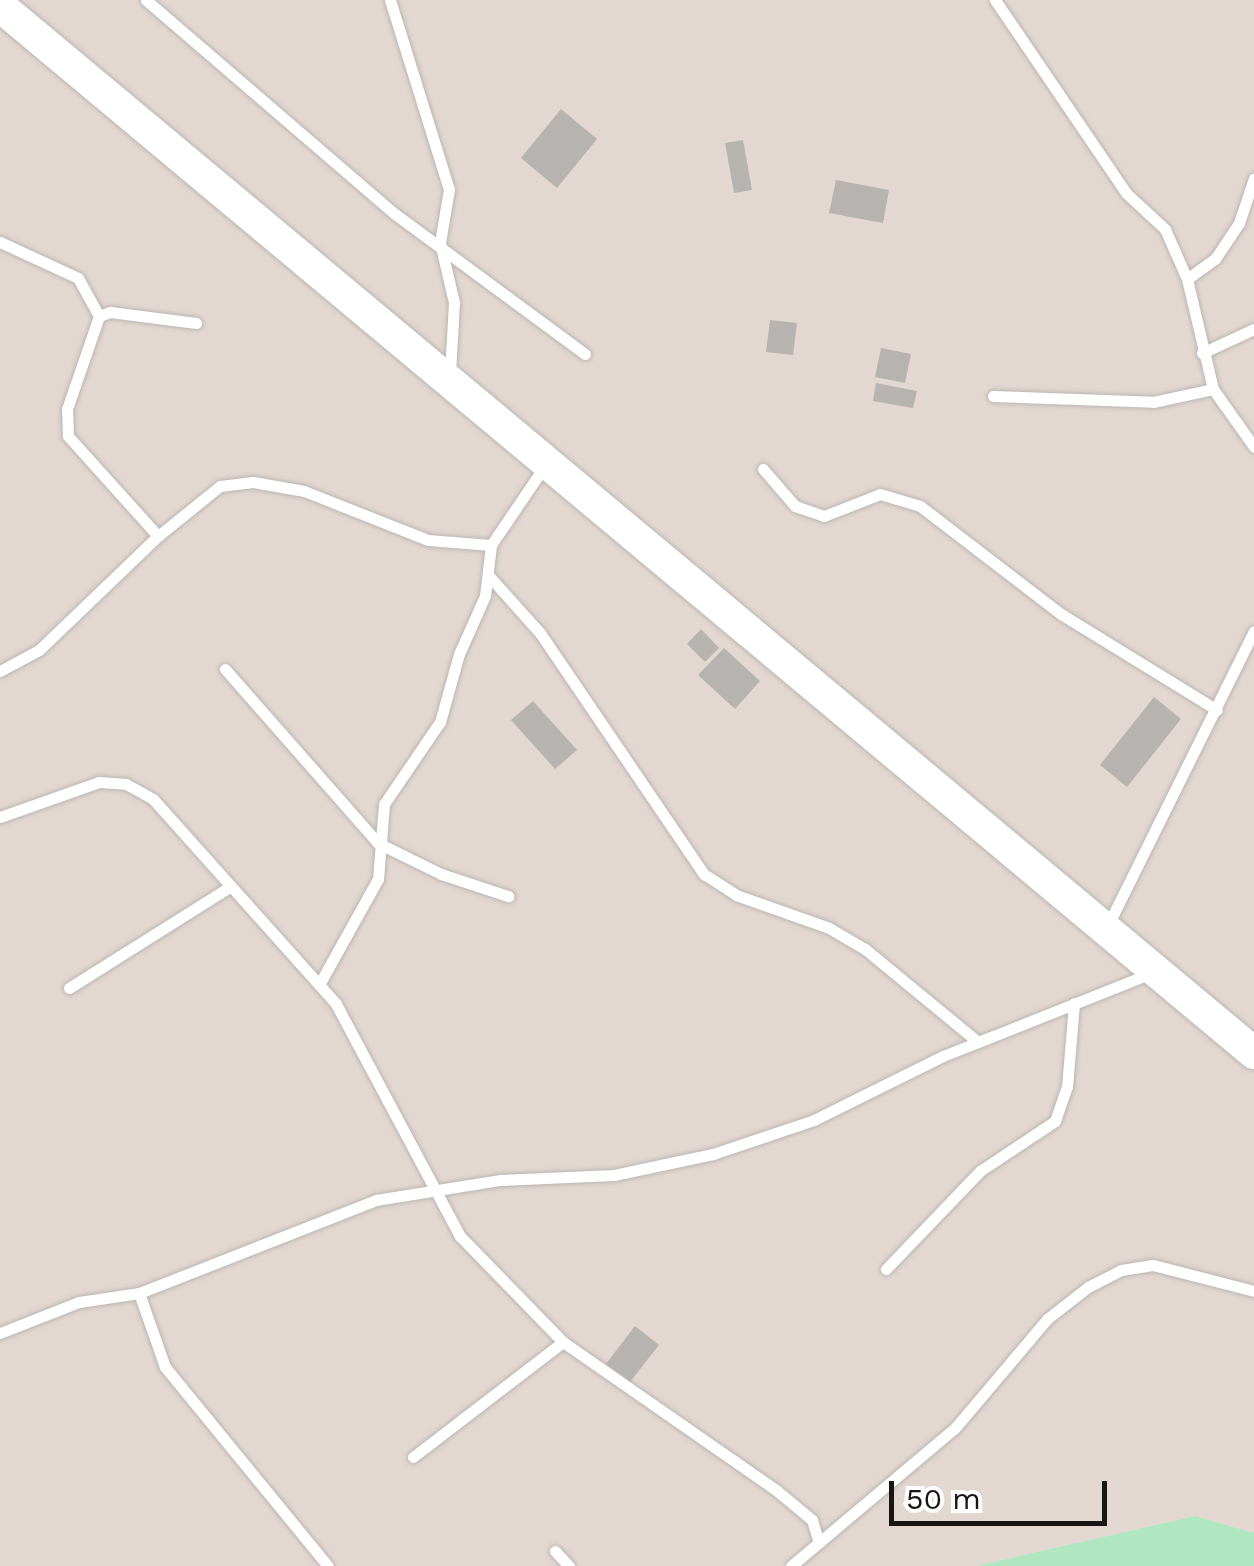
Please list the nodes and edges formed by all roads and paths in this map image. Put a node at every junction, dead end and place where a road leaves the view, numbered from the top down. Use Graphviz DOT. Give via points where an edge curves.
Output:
graph roads {
  1 [pos="146,0"];
  2 [pos="390,0"];
  3 [pos="994,0"];
  4 [pos="0,6"];
  5 [pos="1254,178"];
  6 [pos="0,242"];
  7 [pos="440,242"];
  8 [pos="1187,280"];
  9 [pos="99,316"];
  10 [pos="196,323"];
  11 [pos="1254,328"];
  12 [pos="1202,353"];
  13 [pos="585,354"];
  14 [pos="449,378"];
  15 [pos="1213,389"];
  16 [pos="993,396"];
  17 [pos="1254,448"];
  18 [pos="549,460"];
  19 [pos="763,469"];
  20 [pos="158,536"];
  21 [pos="491,545"];
  22 [pos="490,576"];
  23 [pos="1254,631"];
  24 [pos="225,669"];
  25 [pos="0,671"];
  26 [pos="1217,710"];
  27 [pos="0,817"];
  28 [pos="378,842"];
  29 [pos="228,888"];
  30 [pos="508,896"];
  31 [pos="1105,931"];
  32 [pos="1153,972"];
  33 [pos="320,983"];
  34 [pos="69,988"];
  35 [pos="1074,1004"];
  36 [pos="978,1042"];
  37 [pos="1254,1054"];
  38 [pos="434,1189"];
  39 [pos="886,1269"];
  40 [pos="1254,1291"];
  41 [pos="140,1293"];
  42 [pos="0,1333"];
  43 [pos="563,1342"];
  44 [pos="413,1457"];
  45 [pos="818,1540"];
  46 [pos="555,1551"];
  47 [pos="328,1566"];
  48 [pos="570,1566"];
  49 [pos="790,1566"];
  1 -- 7 [label="lane" via="395,214"];
  2 -- 7 [label="lane" via="449,189"];
  3 -- 8 [label="lane" via="1126,193 1165,229"];
  4 -- 14 [label="street"];
  5 -- 8 [label="lane" via="1239,223 1215,259"];
  6 -- 9 [label="lane" via="78,278"];
  7 -- 13 [label="lane"];
  7 -- 14 [label="lane" via="454,302"];
  8 -- 12 [label="lane"];
  9 -- 10 [label="lane"];
  9 -- 20 [label="lane" via="67,409 68,436"];
  11 -- 12 [label="lane"];
  12 -- 15 [label="lane"];
  14 -- 18 [label="street"];
  15 -- 16 [label="lane" via="1153,402"];
  15 -- 17 [label="lane"];
  18 -- 21 [label="lane"];
  18 -- 31 [label="street"];
  19 -- 26 [label="lane" via="796,506 824,516 880,494 920,506 1060,614"];
  20 -- 21 [label="lane" via="220,486 254,482 304,490 428,540"];
  20 -- 25 [label="lane" via="39,650"];
  21 -- 22 [label="lane"];
  22 -- 28 [label="lane" via="440,722 396,779"];
  22 -- 36 [label="lane" via="540,633 704,874 736,895 829,928 865,950"];
  23 -- 26 [label="lane"];
  24 -- 28 [label="lane"];
  26 -- 31 [label="lane"];
  27 -- 29 [label="lane" via="99,782 126,784 153,799"];
  28 -- 30 [label="lane" via="441,874"];
  28 -- 33 [label="lane" via="378,878 368,905"];
  29 -- 33 [label="lane"];
  29 -- 34 [label="lane"];
  31 -- 32 [label="street"];
  32 -- 35 [label="lane"];
  32 -- 37 [label="street"];
  33 -- 38 [label="lane"];
  35 -- 36 [label="lane"];
  35 -- 39 [label="lane" via="1067,1087 1055,1121 980,1171"];
  36 -- 38 [label="lane" via="814,1120 713,1154 614,1175"];
  38 -- 41 [label="lane" via="307,1225"];
  38 -- 43 [label="lane" via="460,1236"];
  40 -- 45 [label="lane" via="1152,1265 1088,1286 1047,1318 955,1428"];
  41 -- 42 [label="lane" via="79,1302"];
  41 -- 47 [label="lane" via="165,1367"];
  43 -- 44 [label="lane"];
  43 -- 45 [label="lane" via="776,1490 812,1520"];
  45 -- 49 [label="lane"];
  46 -- 48 [label="lane"];
}
